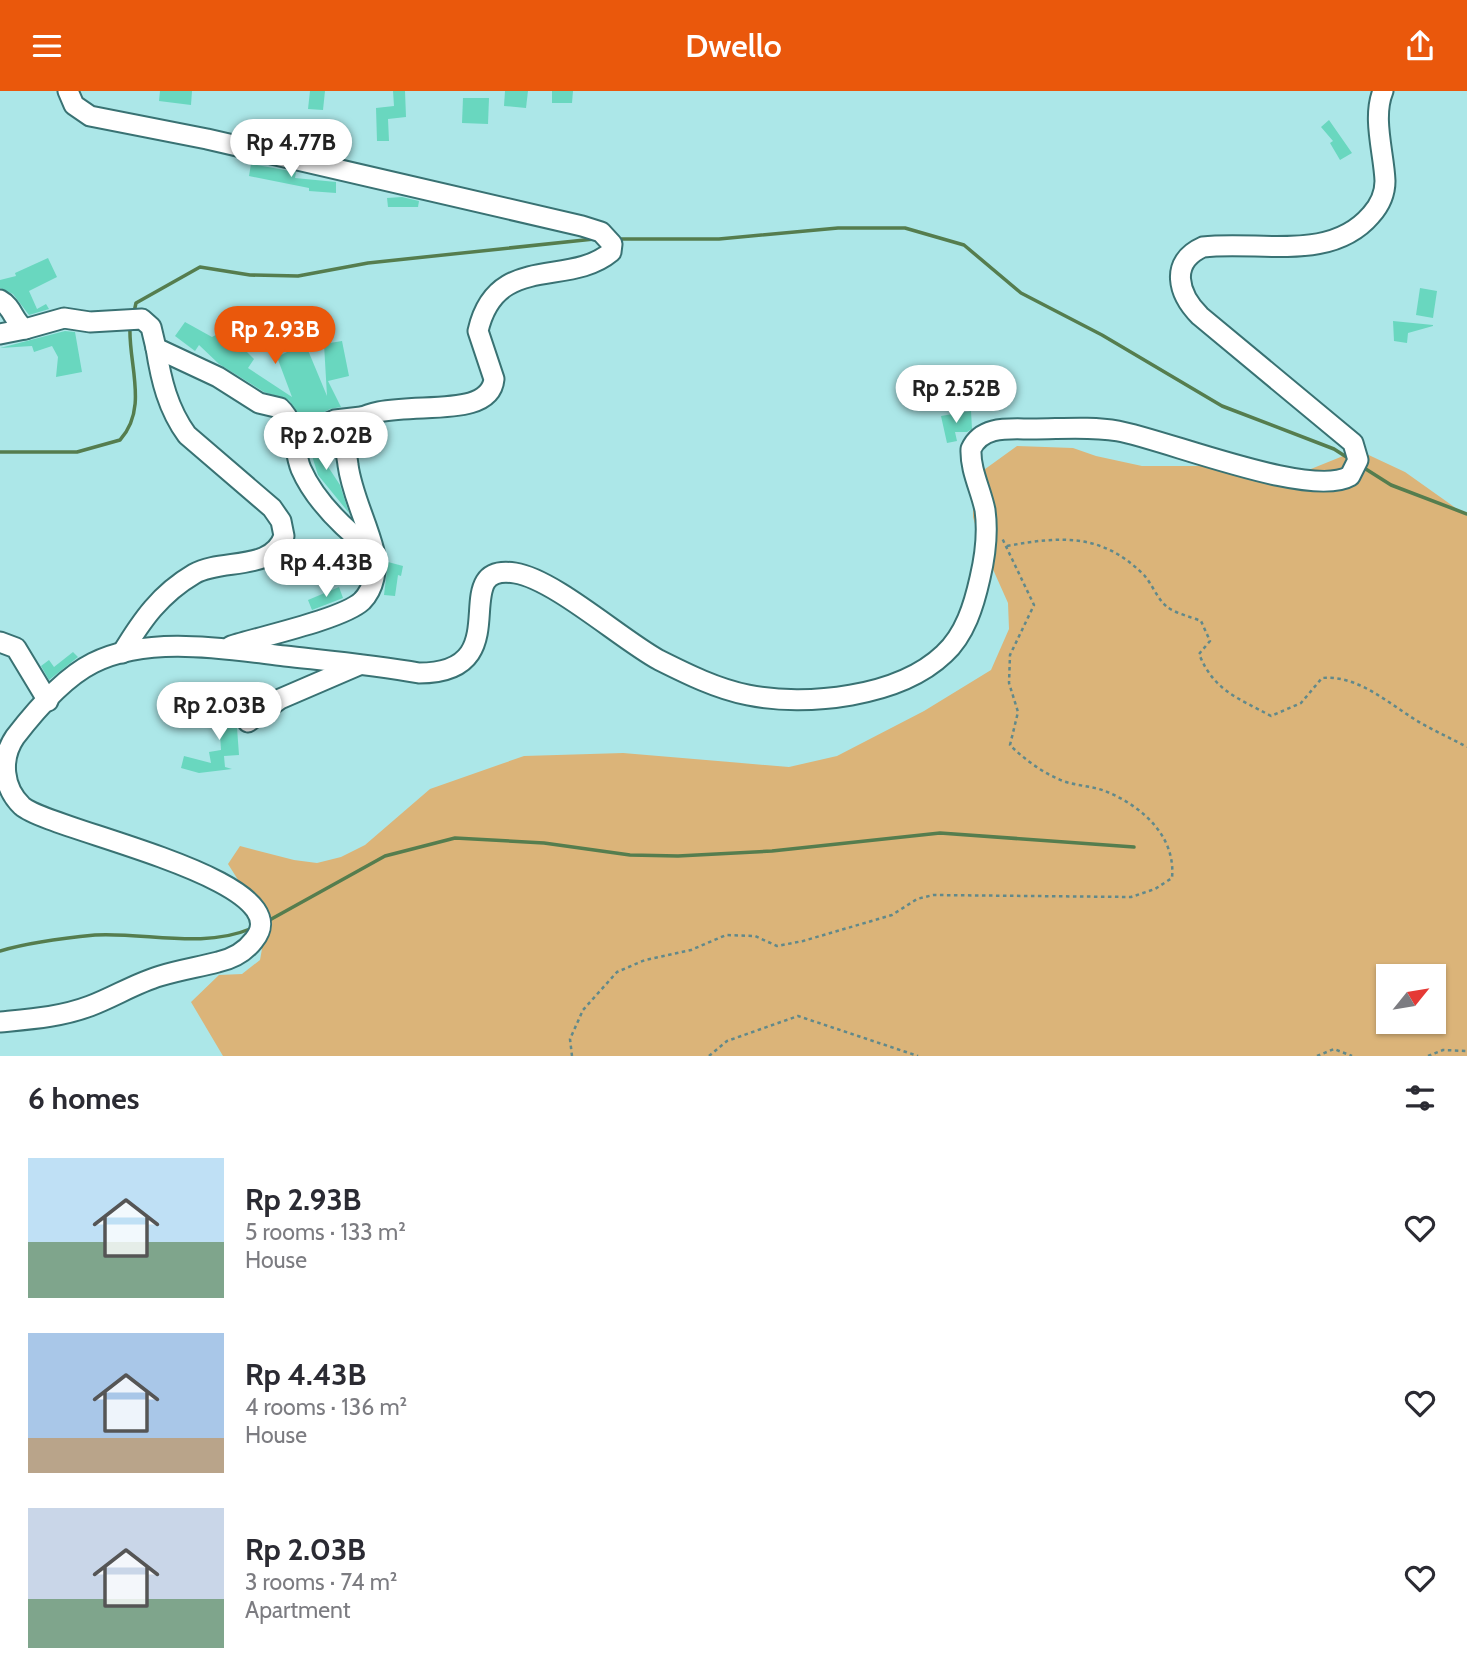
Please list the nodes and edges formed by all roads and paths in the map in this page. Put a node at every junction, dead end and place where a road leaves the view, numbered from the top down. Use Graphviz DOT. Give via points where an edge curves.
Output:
graph roads {
  1 [pos="68,91"];
  2 [pos="1382,91"];
  3 [pos="0,300"];
  4 [pos="25,329"];
  5 [pos="0,334"];
  6 [pos="156,348"];
  7 [pos="362,417"];
  8 [pos="313,430"];
  9 [pos="1001,536"];
  10 [pos="1006,546"];
  11 [pos="374,552"];
  12 [pos="0,642"];
  13 [pos="225,648"];
  14 [pos="122,653"];
  15 [pos="360,664"];
  16 [pos="48,701"];
  17 [pos="248,722"];
  18 [pos="1467,747"];
  19 [pos="0,1022"];
  20 [pos="1467,1051"];
  21 [pos="572,1056"];
  22 [pos="709,1056"];
  23 [pos="918,1056"];
  24 [pos="1317,1056"];
  25 [pos="1352,1056"];
  26 [pos="1428,1056"];
  1 -- 7 [label="street" via="72,102 86,114 417,186 582,226 610,240 611,252 600,260 526,277 492,299 478,331 494,379 486,398 459,406 390,409"];
  2 -- 15 [label="street" via="1379,118 1384,187 1367,221 1346,235 1313,245 1203,247 1189,255 1179,277 1184,296 1200,316 1353,443 1358,460 1345,479 1313,482 1101,428 985,433 971,449 986,529 980,579 966,623 931,664 892,683 848,695 784,699 731,691 658,659 552,591 515,573 501,573 486,583 474,647 459,666 419,673"];
  3 -- 4 [label="street"];
  4 -- 5 [label="street"];
  4 -- 6 [label="street" via="64,319 142,319 151,327"];
  6 -- 11 [label="street" via="218,377 259,403 283,410 304,475 341,523"];
  6 -- 14 [label="street" via="179,424 272,509 284,536 275,552 210,566 171,590 144,616"];
  7 -- 8 [label="street" via="335,420"];
  7 -- 11 [label="street" via="348,428 344,440 352,489"];
  9 -- 10 [label="path"];
  10 -- 18 [label="path" via="1048,538 1088,541 1118,552 1145,577 1166,607 1201,621 1210,641 1199,654 1207,675 1230,694 1271,716 1301,703 1322,678 1336,677 1359,685"];
  10 -- 21 [label="path" via="1034,605 1010,655 1009,683 1018,712 1010,745 1063,781 1104,790 1132,804 1157,825 1174,860 1172,878 1131,897 933,895 892,915 777,946 755,936 726,935 617,972 583,1010 570,1039"];
  11 -- 13 [label="street" via="373,583 354,606"];
  12 -- 16 [label="street" via="16,648"];
  13 -- 14 [label="street" via="179,646"];
  13 -- 15 [label="street"];
  14 -- 16 [label="street" via="78,672"];
  15 -- 17 [label="street" via="280,699"];
  16 -- 19 [label="street" via="21,729 6,755 7,783 21,805 37,816 221,881 242,895 260,925 244,951 229,960 158,976 67,1013"];
  20 -- 26 [label="path" via="1443,1050"];
  22 -- 23 [label="path" via="727,1041 798,1016"];
  24 -- 25 [label="path" via="1334,1049"];
}
